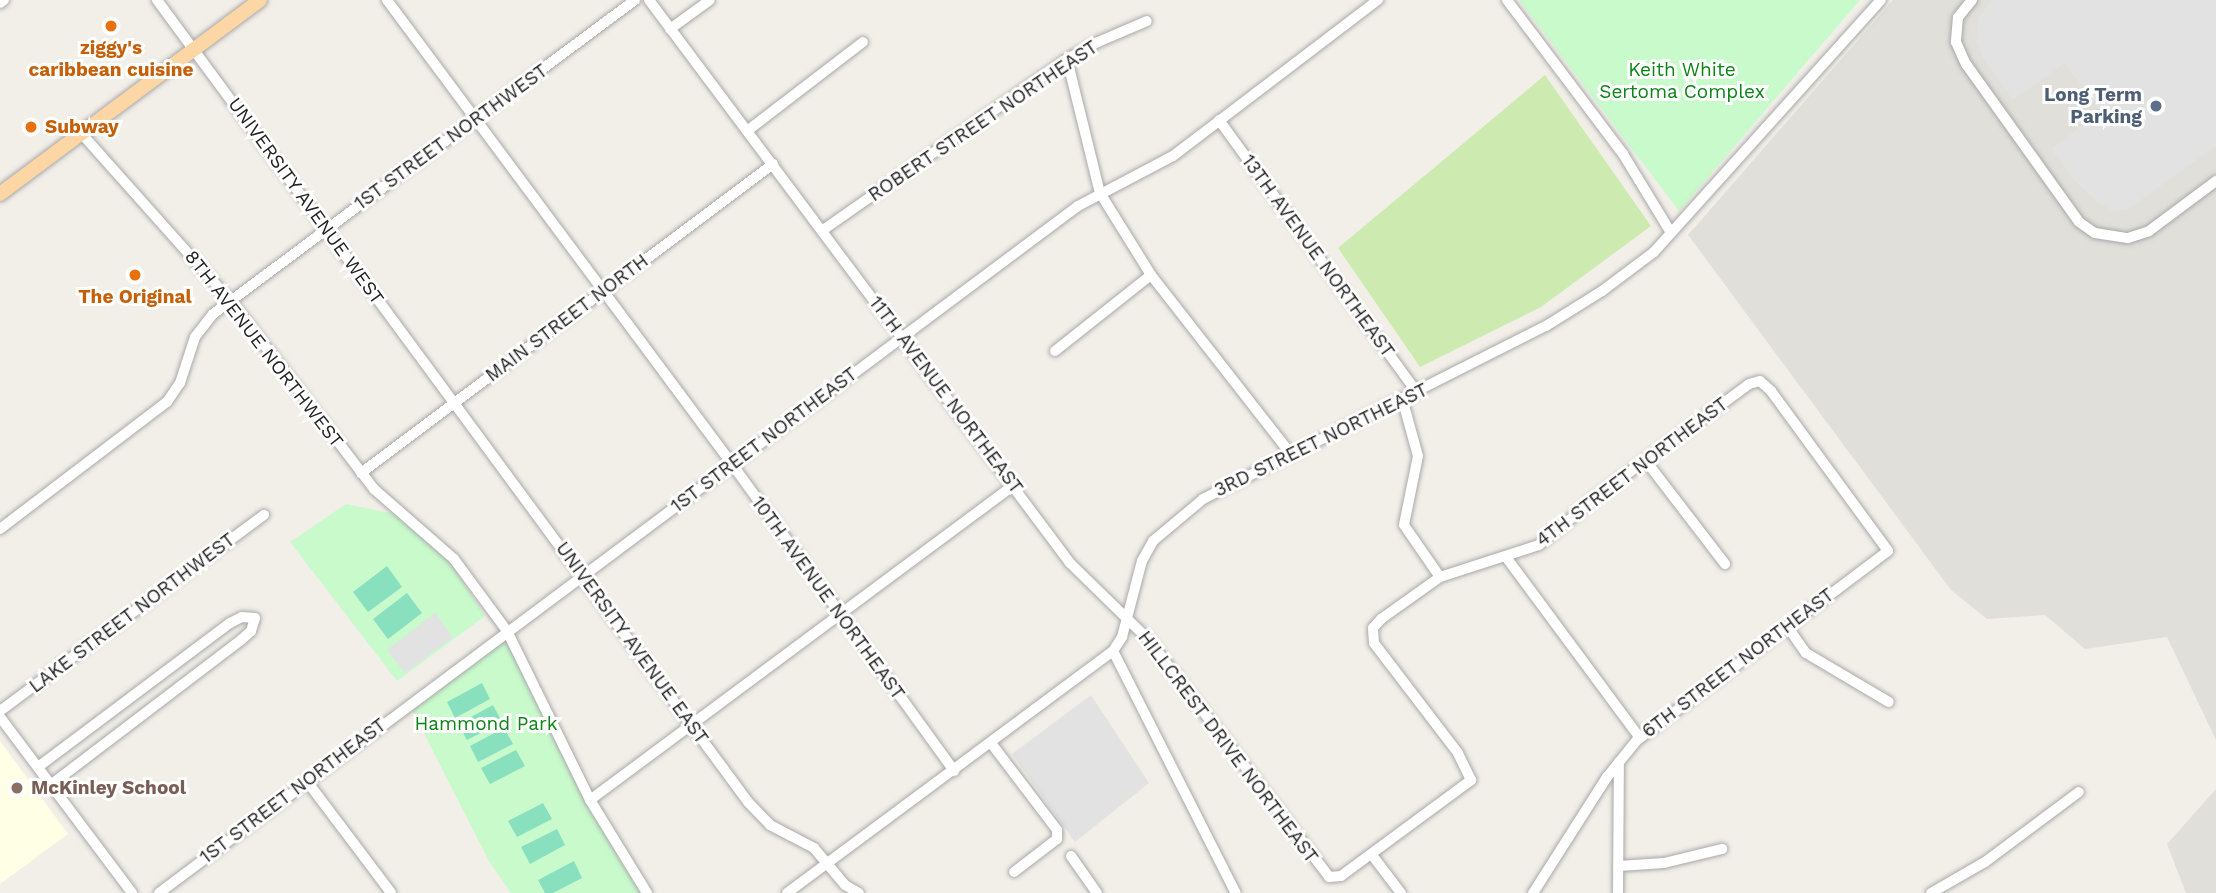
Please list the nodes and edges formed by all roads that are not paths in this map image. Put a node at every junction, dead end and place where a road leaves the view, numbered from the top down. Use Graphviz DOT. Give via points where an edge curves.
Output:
graph roads {
  1 [pos="4,0"];
  2 [pos="157,0"];
  3 [pos="260,0"];
  4 [pos="387,0"];
  5 [pos="635,0"];
  6 [pos="649,0"];
  7 [pos="710,0"];
  8 [pos="1378,0"];
  9 [pos="1507,0"];
  10 [pos="1881,0"];
  11 [pos="1972,0"];
  12 [pos="0,3"];
  13 [pos="1147,21"];
  14 [pos="670,29"];
  15 [pos="863,42"];
  16 [pos="194,49"];
  17 [pos="1067,60"];
  18 [pos="475,118"];
  19 [pos="1219,120"];
  20 [pos="747,131"];
  21 [pos="81,134"];
  22 [pos="774,164"];
  23 [pos="2216,181"];
  24 [pos="1100,192"];
  25 [pos="0,194"];
  26 [pos="326,228"];
  27 [pos="823,230"];
  28 [pos="1670,231"];
  29 [pos="1151,275"];
  30 [pos="602,291"];
  31 [pos="230,300"];
  32 [pos="902,336"];
  33 [pos="1055,351"];
  34 [pos="1417,393"];
  35 [pos="1402,398"];
  36 [pos="454,403"];
  37 [pos="1290,453"];
  38 [pos="1646,461"];
  39 [pos="732,464"];
  40 [pos="361,473"];
  41 [pos="1014,485"];
  42 [pos="264,514"];
  43 [pos="0,529"];
  44 [pos="1888,551"];
  45 [pos="1506,556"];
  46 [pos="1725,564"];
  47 [pos="582,576"];
  48 [pos="1440,577"];
  49 [pos="840,614"];
  50 [pos="1128,617"];
  51 [pos="1787,626"];
  52 [pos="507,631"];
  53 [pos="1113,651"];
  54 [pos="1889,702"];
  55 [pos="0,711"];
  56 [pos="0,718"];
  57 [pos="691,725"];
  58 [pos="1640,738"];
  59 [pos="991,743"];
  60 [pos="1619,762"];
  61 [pos="38,767"];
  62 [pos="954,771"];
  63 [pos="306,780"];
  64 [pos="51,785"];
  65 [pos="2079,792"];
  66 [pos="590,800"];
  67 [pos="1722,849"];
  68 [pos="1372,855"];
  69 [pos="1071,856"];
  70 [pos="828,863"];
  71 [pos="1619,866"];
  72 [pos="1014,873"];
  73 [pos="1232,891"];
  74 [pos="132,893"];
  75 [pos="159,893"];
  76 [pos="391,893"];
  77 [pos="647,893"];
  78 [pos="787,893"];
  79 [pos="859,893"];
  80 [pos="1097,893"];
  81 [pos="1401,893"];
  82 [pos="1533,893"];
  83 [pos="1618,893"];
  84 [pos="1931,893"];
  1 -- 12 [label="street"];
  2 -- 16 [label="street, UNIVERSITY AVENUE WEST"];
  3 -- 16 [label="main road"];
  4 -- 18 [label="street, 10TH AVENUE NORTHEAST"];
  5 -- 18 [label="street, 1ST STREET NORTHWEST"];
  6 -- 14 [label="street, 11TH AVENUE NORTHEAST"];
  7 -- 14 [label="street"];
  8 -- 19 [label="street, 1ST STREET NORTHEAST"];
  9 -- 28 [label="street" via="1623,155"];
  10 -- 28 [label="street, 3RD STREET NORTHEAST"];
  11 -- 23 [label="street" via="1958,18 1956,42 1966,64 2079,222 2095,233 2128,238 2148,231"];
  13 -- 17 [label="street, ROBERT STREET NORTHEAST"];
  14 -- 20 [label="street, 11TH AVENUE NORTHEAST"];
  15 -- 20 [label="street"];
  16 -- 21 [label="main road"];
  16 -- 26 [label="street, UNIVERSITY AVENUE WEST"];
  17 -- 24 [label="street"];
  17 -- 27 [label="street, ROBERT STREET NORTHEAST"];
  18 -- 26 [label="street, 1ST STREET NORTHWEST"];
  18 -- 30 [label="street, 10TH AVENUE NORTHEAST"];
  19 -- 24 [label="street, 1ST STREET NORTHEAST" via="1173,156"];
  19 -- 34 [label="street, 13TH AVENUE NORTHEAST"];
  20 -- 22 [label="street, 11TH AVENUE NORTHEAST"];
  21 -- 25 [label="main road"];
  21 -- 31 [label="street, 8TH AVENUE NORTHWEST"];
  22 -- 27 [label="street, 11TH AVENUE NORTHEAST"];
  22 -- 30 [label="street, MAIN STREET NORTH"];
  24 -- 29 [label="street"];
  24 -- 32 [label="street, 1ST STREET NORTHEAST"];
  26 -- 31 [label="street, 1ST STREET NORTHWEST"];
  26 -- 36 [label="street, UNIVERSITY AVENUE WEST"];
  27 -- 32 [label="street, 11TH AVENUE NORTHEAST"];
  28 -- 34 [label="street, 3RD STREET NORTHEAST" via="1654,252 1602,291 1546,326"];
  29 -- 33 [label="street"];
  29 -- 37 [label="street"];
  30 -- 36 [label="street, MAIN STREET NORTH"];
  30 -- 39 [label="street, 10TH AVENUE NORTHEAST"];
  31 -- 40 [label="street, 8TH AVENUE NORTHWEST"];
  31 -- 43 [label="street, 1ST STREET NORTHWEST" via="200,328 180,383 167,402"];
  32 -- 39 [label="street, 1ST STREET NORTHEAST"];
  32 -- 41 [label="street, 11TH AVENUE NORTHEAST"];
  34 -- 35 [label="street, 3RD STREET NORTHEAST"];
  35 -- 37 [label="street, 3RD STREET NORTHEAST"];
  35 -- 48 [label="street" via="1418,456 1404,525"];
  36 -- 40 [label="street, MAIN STREET NORTH"];
  36 -- 47 [label="street, UNIVERSITY AVENUE EAST"];
  37 -- 50 [label="street, 3RD STREET NORTHEAST" via="1203,499 1163,529 1142,561"];
  38 -- 44 [label="street, 4TH STREET NORTHEAST" via="1749,384 1760,381"];
  38 -- 45 [label="street, 4TH STREET NORTHEAST" via="1539,545"];
  38 -- 46 [label="street"];
  39 -- 47 [label="street, 1ST STREET NORTHEAST"];
  39 -- 49 [label="street, 10TH AVENUE NORTHEAST"];
  40 -- 52 [label="street, 8TH AVENUE NORTHWEST" via="443,546"];
  41 -- 49 [label="street"];
  41 -- 50 [label="street, 11TH AVENUE NORTHEAST" via="1076,570"];
  42 -- 55 [label="street, LAKE STREET NORTHWEST"];
  44 -- 51 [label="street, 6TH STREET NORTHEAST"];
  45 -- 48 [label="street, 4TH STREET NORTHEAST"];
  45 -- 58 [label="street"];
  47 -- 52 [label="street, 1ST STREET NORTHEAST"];
  47 -- 57 [label="street, UNIVERSITY AVENUE EAST"];
  48 -- 68 [label="street, 4TH STREET NORTHEAST" via="1373,628 1374,643 1458,753 1471,780"];
  49 -- 57 [label="street"];
  49 -- 62 [label="street, 10TH AVENUE NORTHEAST"];
  50 -- 53 [label="street, 3RD STREET NORTHEAST"];
  50 -- 68 [label="street, HILLCREST DRIVE NORTHEAST" via="1329,877 1341,876"];
  51 -- 54 [label="street" via="1806,653"];
  51 -- 58 [label="street, 6TH STREET NORTHEAST"];
  52 -- 63 [label="street, 1ST STREET NORTHEAST"];
  52 -- 66 [label="street, 8TH AVENUE NORTHWEST"];
  53 -- 59 [label="street, 3RD STREET NORTHEAST"];
  53 -- 73 [label="street"];
  56 -- 61 [label="street"];
  57 -- 66 [label="street"];
  57 -- 70 [label="street, UNIVERSITY AVENUE EAST" via="759,815 808,843"];
  58 -- 60 [label="street, 6TH STREET NORTHEAST"];
  59 -- 62 [label="street, 3RD STREET NORTHEAST"];
  59 -- 72 [label="street" via="1057,830 1057,839"];
  60 -- 71 [label="street"];
  60 -- 82 [label="street, 6TH STREET NORTHEAST"];
  61 -- 64 [label="street"];
  61 -- 64 [label="street" via="230,623 242,617 255,618 251,631 241,640"];
  62 -- 70 [label="street, 3RD STREET NORTHEAST"];
  63 -- 75 [label="street, 1ST STREET NORTHEAST"];
  63 -- 76 [label="street"];
  64 -- 74 [label="street"];
  65 -- 84 [label="street" via="1985,862"];
  66 -- 77 [label="street, 8TH AVENUE NORTHWEST"];
  67 -- 71 [label="street" via="1664,863"];
  68 -- 81 [label="street"];
  69 -- 80 [label="street"];
  70 -- 78 [label="street, 3RD STREET NORTHEAST"];
  70 -- 79 [label="street, UNIVERSITY AVENUE EAST" via="845,885"];
  71 -- 83 [label="street"];
}
